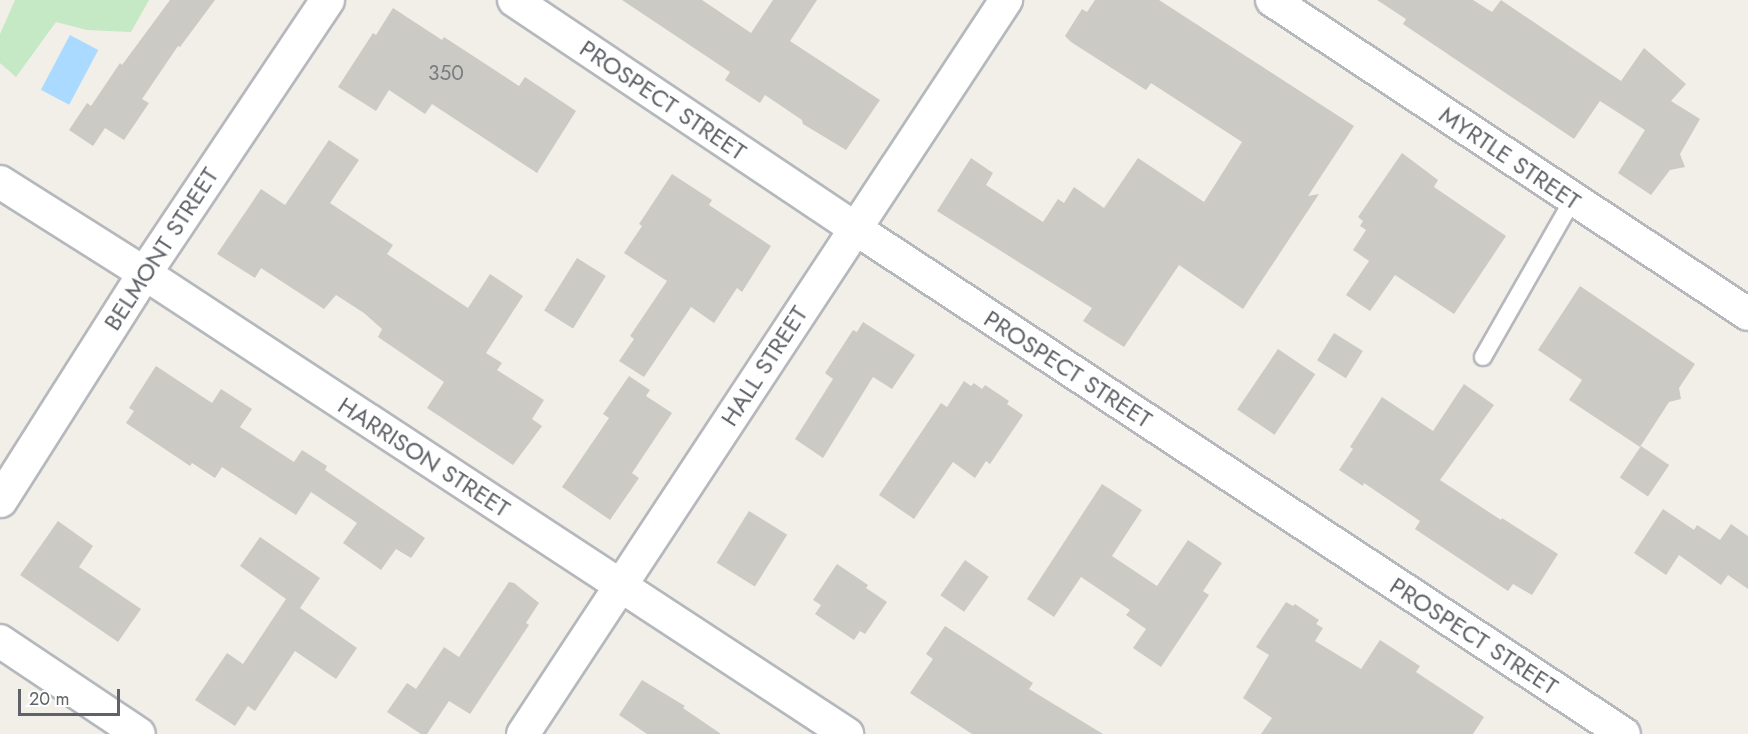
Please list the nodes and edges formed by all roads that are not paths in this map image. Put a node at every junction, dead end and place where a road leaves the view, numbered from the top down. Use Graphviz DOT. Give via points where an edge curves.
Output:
graph roads {
  1 [pos="327,0"];
  2 [pos="514,0"];
  3 [pos="1006,0"];
  4 [pos="1272,0"];
  5 [pos="0,182"];
  6 [pos="1573,199"];
  7 [pos="856,229"];
  8 [pos="144,273"];
  9 [pos="1748,314"];
  10 [pos="1483,357"];
  11 [pos="0,500"];
  12 [pos="619,585"];
  13 [pos="0,641"];
  14 [pos="139,734"];
  15 [pos="523,734"];
  16 [pos="847,734"];
  17 [pos="1624,734"];
  1 -- 8 [label="street, BELMONT STREET"];
  2 -- 7 [label="street, PROSPECT STREET"];
  3 -- 7 [label="street, HALL STREET"];
  4 -- 6 [label="street, MYRTLE STREET"];
  5 -- 8 [label="street, HARRISON STREET"];
  6 -- 9 [label="street, MYRTLE STREET"];
  6 -- 10 [label="lane"];
  7 -- 12 [label="street, HALL STREET"];
  7 -- 17 [label="street, PROSPECT STREET"];
  8 -- 11 [label="street, BELMONT STREET"];
  8 -- 12 [label="street, HARRISON STREET"];
  12 -- 15 [label="street, HALL STREET"];
  12 -- 16 [label="street, HARRISON STREET"];
  13 -- 14 [label="street"];
}
